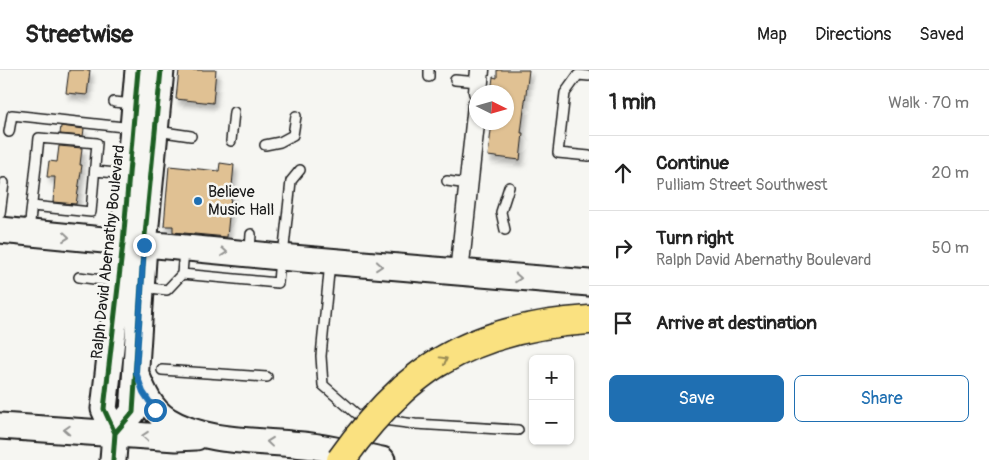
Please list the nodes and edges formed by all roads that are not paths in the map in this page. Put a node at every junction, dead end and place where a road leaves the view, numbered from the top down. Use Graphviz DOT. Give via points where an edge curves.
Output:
graph roads {
  1 [pos="138,70"];
  2 [pos="161,70"];
  3 [pos="589,76"];
  4 [pos="455,80"];
  5 [pos="479,82"];
  6 [pos="234,112"];
  7 [pos="134,116"];
  8 [pos="296,116"];
  9 [pos="473,130"];
  10 [pos="9,132"];
  11 [pos="191,136"];
  12 [pos="231,141"];
  13 [pos="265,145"];
  14 [pos="589,156"];
  15 [pos="300,170"];
  16 [pos="94,171"];
  17 [pos="129,174"];
  18 [pos="447,181"];
  19 [pos="4,183"];
  20 [pos="468,184"];
  21 [pos="509,188"];
  22 [pos="32,206"];
  23 [pos="0,214"];
  24 [pos="0,230"];
  25 [pos="504,230"];
  26 [pos="29,233"];
  27 [pos="134,244"];
  28 [pos="184,248"];
  29 [pos="282,257"];
  30 [pos="330,262"];
  31 [pos="459,273"];
  32 [pos="182,274"];
  33 [pos="78,277"];
  34 [pos="117,282"];
  35 [pos="589,283"];
  36 [pos="141,288"];
  37 [pos="589,320"];
  38 [pos="109,357"];
  39 [pos="136,366"];
  40 [pos="162,370"];
  41 [pos="267,377"];
  42 [pos="0,426"];
  43 [pos="518,430"];
  44 [pos="115,433"];
  45 [pos="210,436"];
  46 [pos="113,460"];
  47 [pos="342,460"];
  48 [pos="382,460"];
  1 -- 7 [label="main road, Ralph David Abernathy Boulevard"];
  2 -- 7 [label="main road, Ralph David Abernathy Boulevard"];
  3 -- 14 [label="lane" via="578,75 565,93 558,153"];
  4 -- 5 [label="lane"];
  6 -- 12 [label="lane"];
  7 -- 10 [label="lane" via="12,115"];
  7 -- 11 [label="lane"];
  7 -- 17 [label="main road, Ralph David Abernathy Boulevard"];
  7 -- 27 [label="main road, Ralph David Abernathy Boulevard"];
  8 -- 13 [label="lane" via="293,135"];
  9 -- 20 [label="street"];
  15 -- 29 [label="lane" via="291,181"];
  16 -- 17 [label="lane"];
  16 -- 22 [label="lane" via="91,212"];
  16 -- 22 [label="lane" via="97,143 38,138"];
  17 -- 27 [label="main road, Ralph David Abernathy Boulevard"];
  18 -- 20 [label="lane"];
  19 -- 23 [label="lane"];
  20 -- 31 [label="street"];
  21 -- 25 [label="lane" via="501,212"];
  22 -- 26 [label="lane"];
  24 -- 26 [label="main road"];
  26 -- 27 [label="main road, one-way"];
  27 -- 28 [label="main road"];
  27 -- 34 [label="main road, Ralph David Abernathy Boulevard"];
  27 -- 36 [label="main road, Ralph David Abernathy Boulevard"];
  28 -- 29 [label="main road, one-way" via="251,244"];
  28 -- 32 [label="lane"];
  29 -- 30 [label="main road"];
  29 -- 32 [label="lane" via="278,283"];
  30 -- 31 [label="main road, one-way"];
  30 -- 43 [label="lane" via="320,356 323,386 360,417"];
  31 -- 35 [label="main road, one-way"];
  32 -- 36 [label="lane" via="167,290"];
  33 -- 34 [label="lane"];
  34 -- 38 [label="main road, Ralph David Abernathy Boulevard"];
  36 -- 39 [label="main road, Ralph David Abernathy Boulevard"];
  47 -- 37 [label="highway, one-way, bridge" via="379,411 441,361 513,330"];
  38 -- 39 [label="main road, Ralph David Abernathy Boulevard"];
  38 -- 44 [label="main road, Ralph David Abernathy Boulevard" via="104,409"];
  39 -- 44 [label="main road, Ralph David Abernathy Boulevard" via="133,412"];
  39 -- 45 [label="main road" via="143,392 155,410 186,430"];
  40 -- 41 [label="lane"];
  44 -- 42 [label="main road, one-way"];
  45 -- 44 [label="main road, one-way" via="176,438"];
  44 -- 46 [label="main road, Ralph David Abernathy Boulevard"];
  48 -- 45 [label="main road, one-way" via="319,447"];
}
